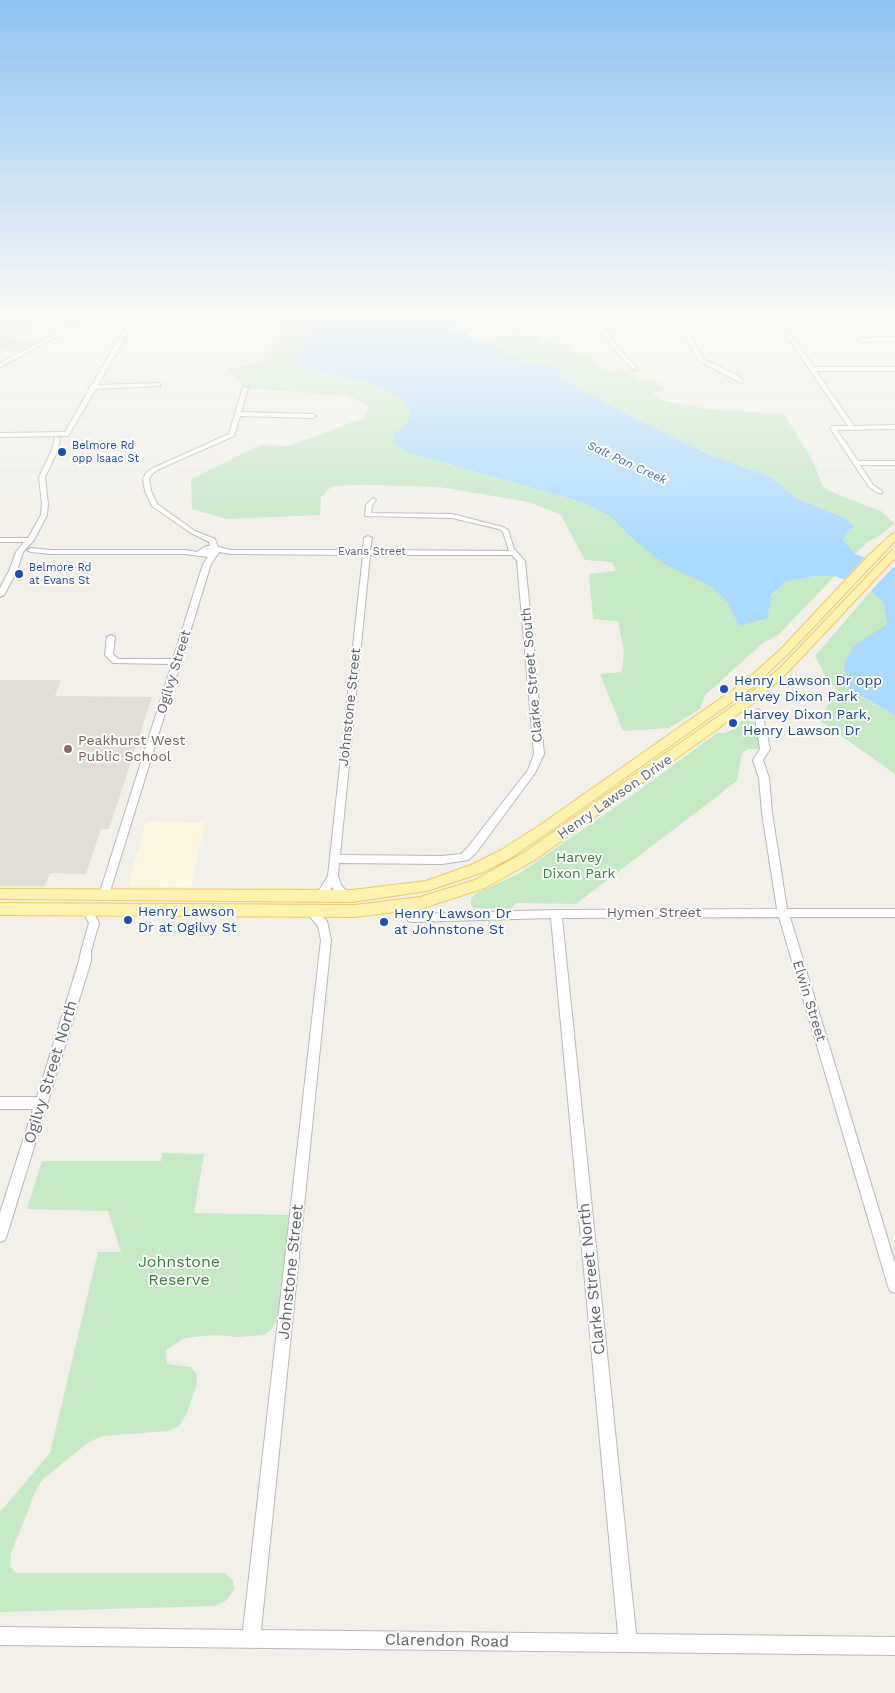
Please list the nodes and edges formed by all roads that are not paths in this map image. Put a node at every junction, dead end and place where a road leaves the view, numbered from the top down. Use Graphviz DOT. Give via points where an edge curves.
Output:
graph roads {
  1 [pos="89,392"];
  2 [pos="244,392"];
  3 [pos="828,392"];
  4 [pos="238,414"];
  5 [pos="313,416"];
  6 [pos="895,427"];
  7 [pos="852,428"];
  8 [pos="0,435"];
  9 [pos="61,436"];
  10 [pos="856,463"];
  11 [pos="895,463"];
  12 [pos="880,492"];
  13 [pos="374,500"];
  14 [pos="201,536"];
  15 [pos="895,536"];
  16 [pos="368,538"];
  17 [pos="0,540"];
  18 [pos="30,540"];
  19 [pos="27,552"];
  20 [pos="204,552"];
  21 [pos="214,552"];
  22 [pos="367,552"];
  23 [pos="514,553"];
  24 [pos="894,553"];
  25 [pos="207,564"];
  26 [pos="0,595"];
  27 [pos="111,637"];
  28 [pos="794,641"];
  29 [pos="807,646"];
  30 [pos="177,662"];
  31 [pos="758,712"];
  32 [pos="705,724"];
  33 [pos="686,738"];
  34 [pos="334,859"];
  35 [pos="333,876"];
  36 [pos="0,894"];
  37 [pos="104,895"];
  38 [pos="320,896"];
  39 [pos="346,896"];
  40 [pos="0,909"];
  41 [pos="87,910"];
  42 [pos="310,911"];
  43 [pos="782,912"];
  44 [pos="895,913"];
  45 [pos="556,914"];
  46 [pos="412,918"];
  47 [pos="0,1103"];
  48 [pos="42,1103"];
  49 [pos="0,1235"];
  50 [pos="895,1286"];
  51 [pos="0,1636"];
  52 [pos="251,1638"];
  53 [pos="628,1644"];
  54 [pos="895,1646"];
  1 -- 9 [label="street" via="70,429"];
  2 -- 4 [label="street"];
  3 -- 7 [label="street"];
  4 -- 5 [label="street"];
  4 -- 14 [label="street" via="232,435 155,469 146,479 154,505"];
  6 -- 7 [label="street"];
  7 -- 10 [label="street" via="833,428"];
  8 -- 9 [label="street"];
  9 -- 18 [label="street" via="42,477 44,512"];
  10 -- 11 [label="street"];
  10 -- 12 [label="street" via="871,486"];
  13 -- 23 [label="street, Clarke Street South" via="367,514 452,516 501,528 507,533"];
  14 -- 20 [label="street" via="206,544"];
  14 -- 21 [label="street" via="212,541"];
  15 -- 28 [label="main road, Henry Lawson Drive"];
  16 -- 22 [label="street, Johnstone Street"];
  17 -- 18 [label="street"];
  18 -- 19 [label="street"];
  19 -- 20 [label="street"];
  19 -- 26 [label="street"];
  20 -- 21 [label="street, Evans Street"];
  20 -- 25 [label="street"];
  21 -- 22 [label="street, Evans Street"];
  21 -- 25 [label="street, Ogilvy Street"];
  22 -- 23 [label="street, Evans Street"];
  22 -- 34 [label="street, Johnstone Street"];
  23 -- 34 [label="street, Clarke Street South" via="522,561 539,747 535,766 464,857 452,860"];
  24 -- 29 [label="main road, Henry Lawson Drive"];
  25 -- 30 [label="street, Ogilvy Street"];
  27 -- 30 [label="street" via="109,654 116,661"];
  28 -- 32 [label="main road, Henry Lawson Drive"];
  29 -- 32 [label="main road, Henry Lawson Drive" via="768,685"];
  30 -- 37 [label="street, Ogilvy Street"];
  31 -- 43 [label="street, Elwin Street" via="765,749 758,760 763,772"];
  32 -- 33 [label="main road, Henry Lawson Drive"];
  33 -- 39 [label="main road, Henry Lawson Drive" via="492,862 426,886"];
  33 -- 42 [label="main road, Henry Lawson Drive" via="530,856 485,881 442,897 403,906"];
  34 -- 35 [label="street, Johnstone Street"];
  35 -- 38 [label="street, Johnstone Street"];
  35 -- 39 [label="street" via="337,888"];
  36 -- 37 [label="main road, Henry Lawson Drive"];
  37 -- 38 [label="main road, Henry Lawson Drive"];
  38 -- 39 [label="main road, Henry Lawson Drive"];
  40 -- 41 [label="main road, Henry Lawson Drive"];
  41 -- 42 [label="main road, Henry Lawson Drive"];
  41 -- 48 [label="street, Ogilvy Street North" via="94,923 85,962"];
  42 -- 52 [label="street, Johnstone Street" via="323,924 326,940"];
  43 -- 44 [label="street, Hymen Street"];
  43 -- 45 [label="street, Hymen Street"];
  43 -- 50 [label="street, Elwin Street"];
  45 -- 46 [label="street, Hymen Street"];
  45 -- 53 [label="street, Clarke Street North"];
  47 -- 48 [label="street"];
  48 -- 49 [label="street, Ogilvy Street North"];
  51 -- 52 [label="street, Clarendon Road"];
  52 -- 53 [label="street, Clarendon Road"];
  53 -- 54 [label="street, Clarendon Road"];
}
